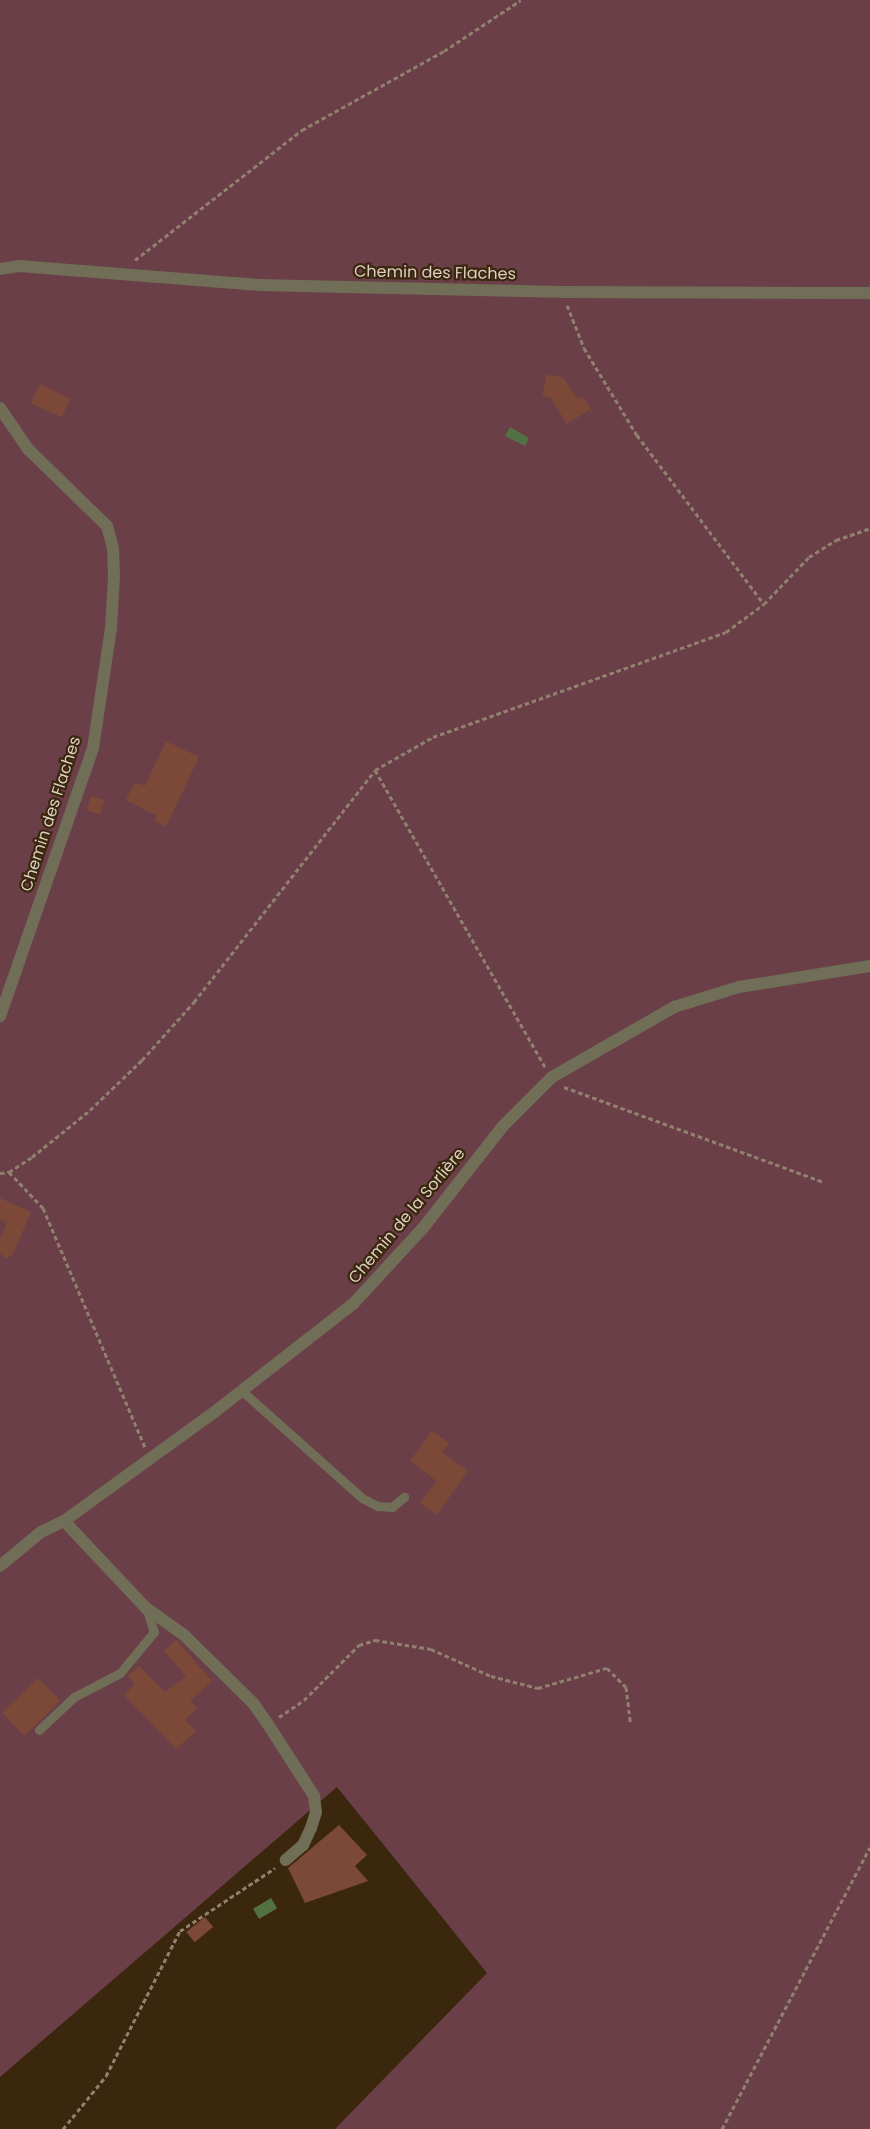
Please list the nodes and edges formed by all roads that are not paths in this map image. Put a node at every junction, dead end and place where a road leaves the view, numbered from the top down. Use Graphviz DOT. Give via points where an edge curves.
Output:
graph roads {
  1 [pos="0,269"];
  2 [pos="870,293"];
  3 [pos="0,408"];
  4 [pos="870,966"];
  5 [pos="2,997"];
  6 [pos="0,1017"];
  7 [pos="242,1391"];
  8 [pos="404,1497"];
  9 [pos="64,1521"];
  10 [pos="0,1566"];
  11 [pos="146,1608"];
  12 [pos="39,1730"];
  13 [pos="286,1860"];
  1 -- 2 [label="street, Chemin des Flaches" via="19,266 259,285 562,292"];
  3 -- 5 [label="street, Chemin des Flaches" via="28,449 107,526 114,557 111,628 93,748"];
  4 -- 7 [label="street, Chemin de la Sorlière" via="739,987 674,1006 552,1077 503,1126 372,1286"];
  5 -- 6 [label="street, Chemin des Flaches"];
  7 -- 8 [label="lane" via="362,1497 378,1506 392,1507"];
  7 -- 9 [label="street, Chemin de la Sorlière"];
  9 -- 10 [label="street, Chemin de la Sorlière" via="41,1532"];
  9 -- 11 [label="street"];
  11 -- 12 [label="lane" via="154,1632 120,1673 74,1697"];
  11 -- 13 [label="street" via="184,1635 267,1724 314,1796 316,1812 311,1828 303,1845"];
}
